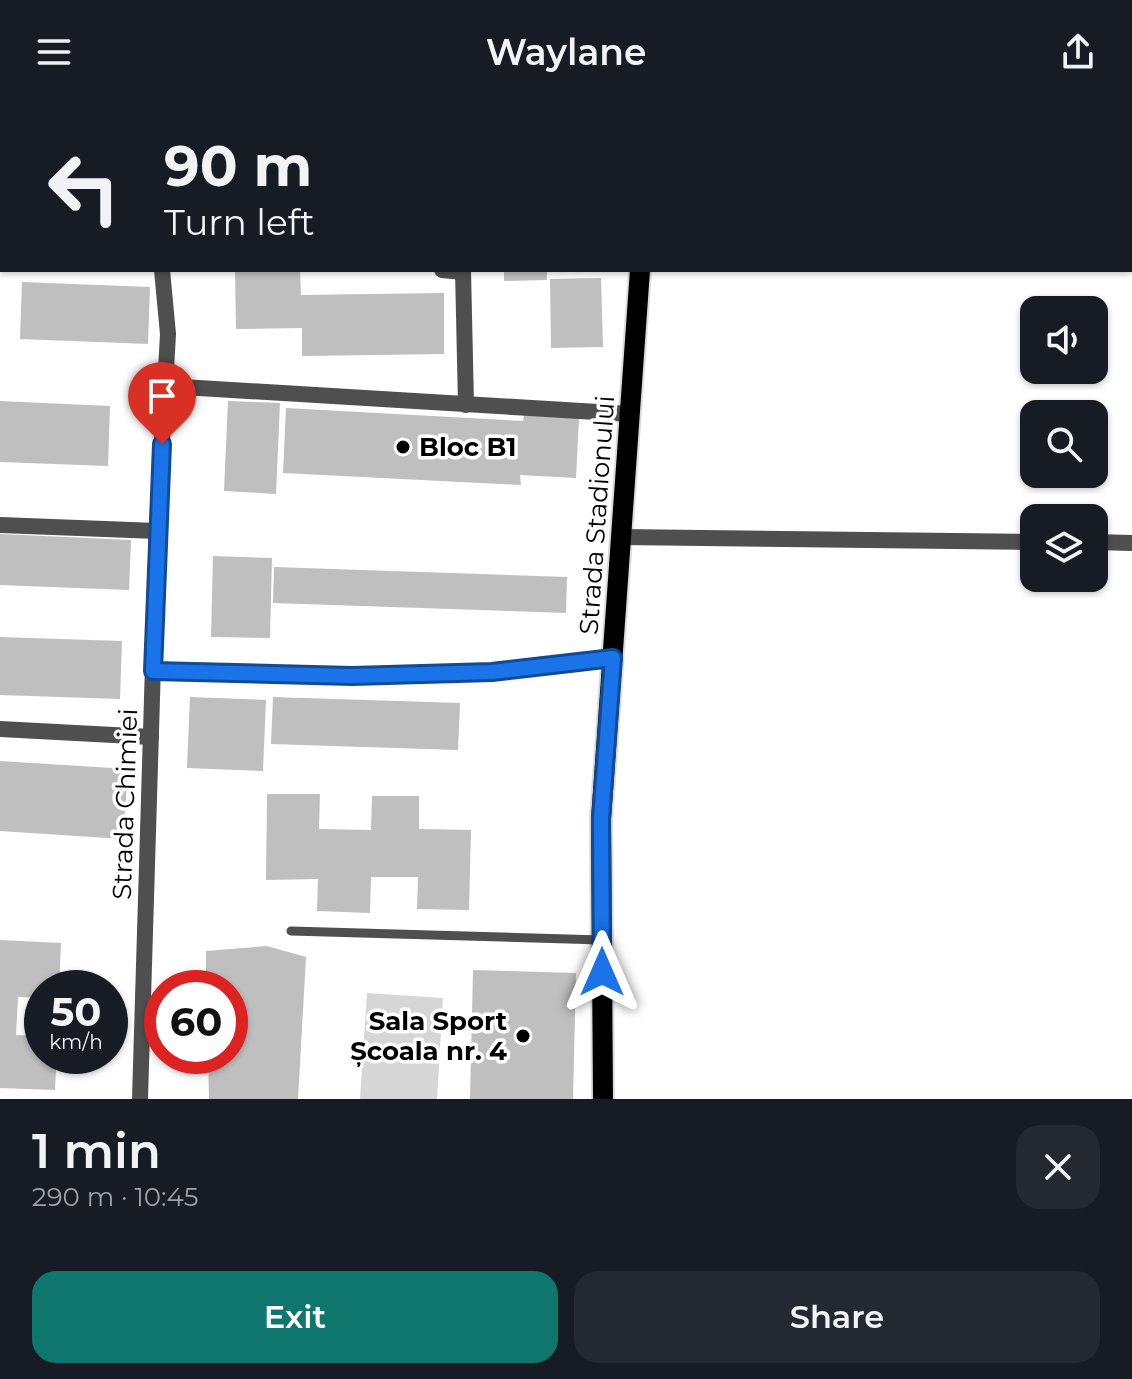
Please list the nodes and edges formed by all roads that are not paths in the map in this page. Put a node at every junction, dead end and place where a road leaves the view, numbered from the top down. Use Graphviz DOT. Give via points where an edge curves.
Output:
graph roads {
  1 [pos="162,272"];
  2 [pos="463,272"];
  3 [pos="640,272"];
  4 [pos="166,386"];
  5 [pos="466,405"];
  6 [pos="630,414"];
  7 [pos="0,525"];
  8 [pos="157,531"];
  9 [pos="621,537"];
  10 [pos="1020,542"];
  11 [pos="1108,542"];
  12 [pos="1132,543"];
  13 [pos="613,658"];
  14 [pos="153,671"];
  15 [pos="0,729"];
  16 [pos="151,737"];
  17 [pos="291,931"];
  18 [pos="602,940"];
  19 [pos="140,1099"];
  20 [pos="603,1099"];
  1 -- 4 [label="street, Strada Chimiei"];
  2 -- 5 [label="street"];
  3 -- 6 [label="main road, Strada Stadionului"];
  4 -- 5 [label="street"];
  4 -- 8 [label="street, Strada Chimiei"];
  5 -- 6 [label="street"];
  6 -- 9 [label="main road, Strada Stadionului"];
  7 -- 8 [label="street"];
  8 -- 14 [label="street, Strada Chimiei"];
  9 -- 10 [label="street"];
  9 -- 13 [label="main road, Strada Stadionului"];
  11 -- 12 [label="street"];
  13 -- 14 [label="street" via="492,672 352,676"];
  13 -- 18 [label="main road, Strada Stadionului" via="601,819"];
  14 -- 16 [label="street, Strada Chimiei"];
  15 -- 16 [label="street"];
  16 -- 19 [label="street, Strada Chimiei"];
  17 -- 18 [label="lane"];
  18 -- 20 [label="main road, Strada Stadionului"];
}
